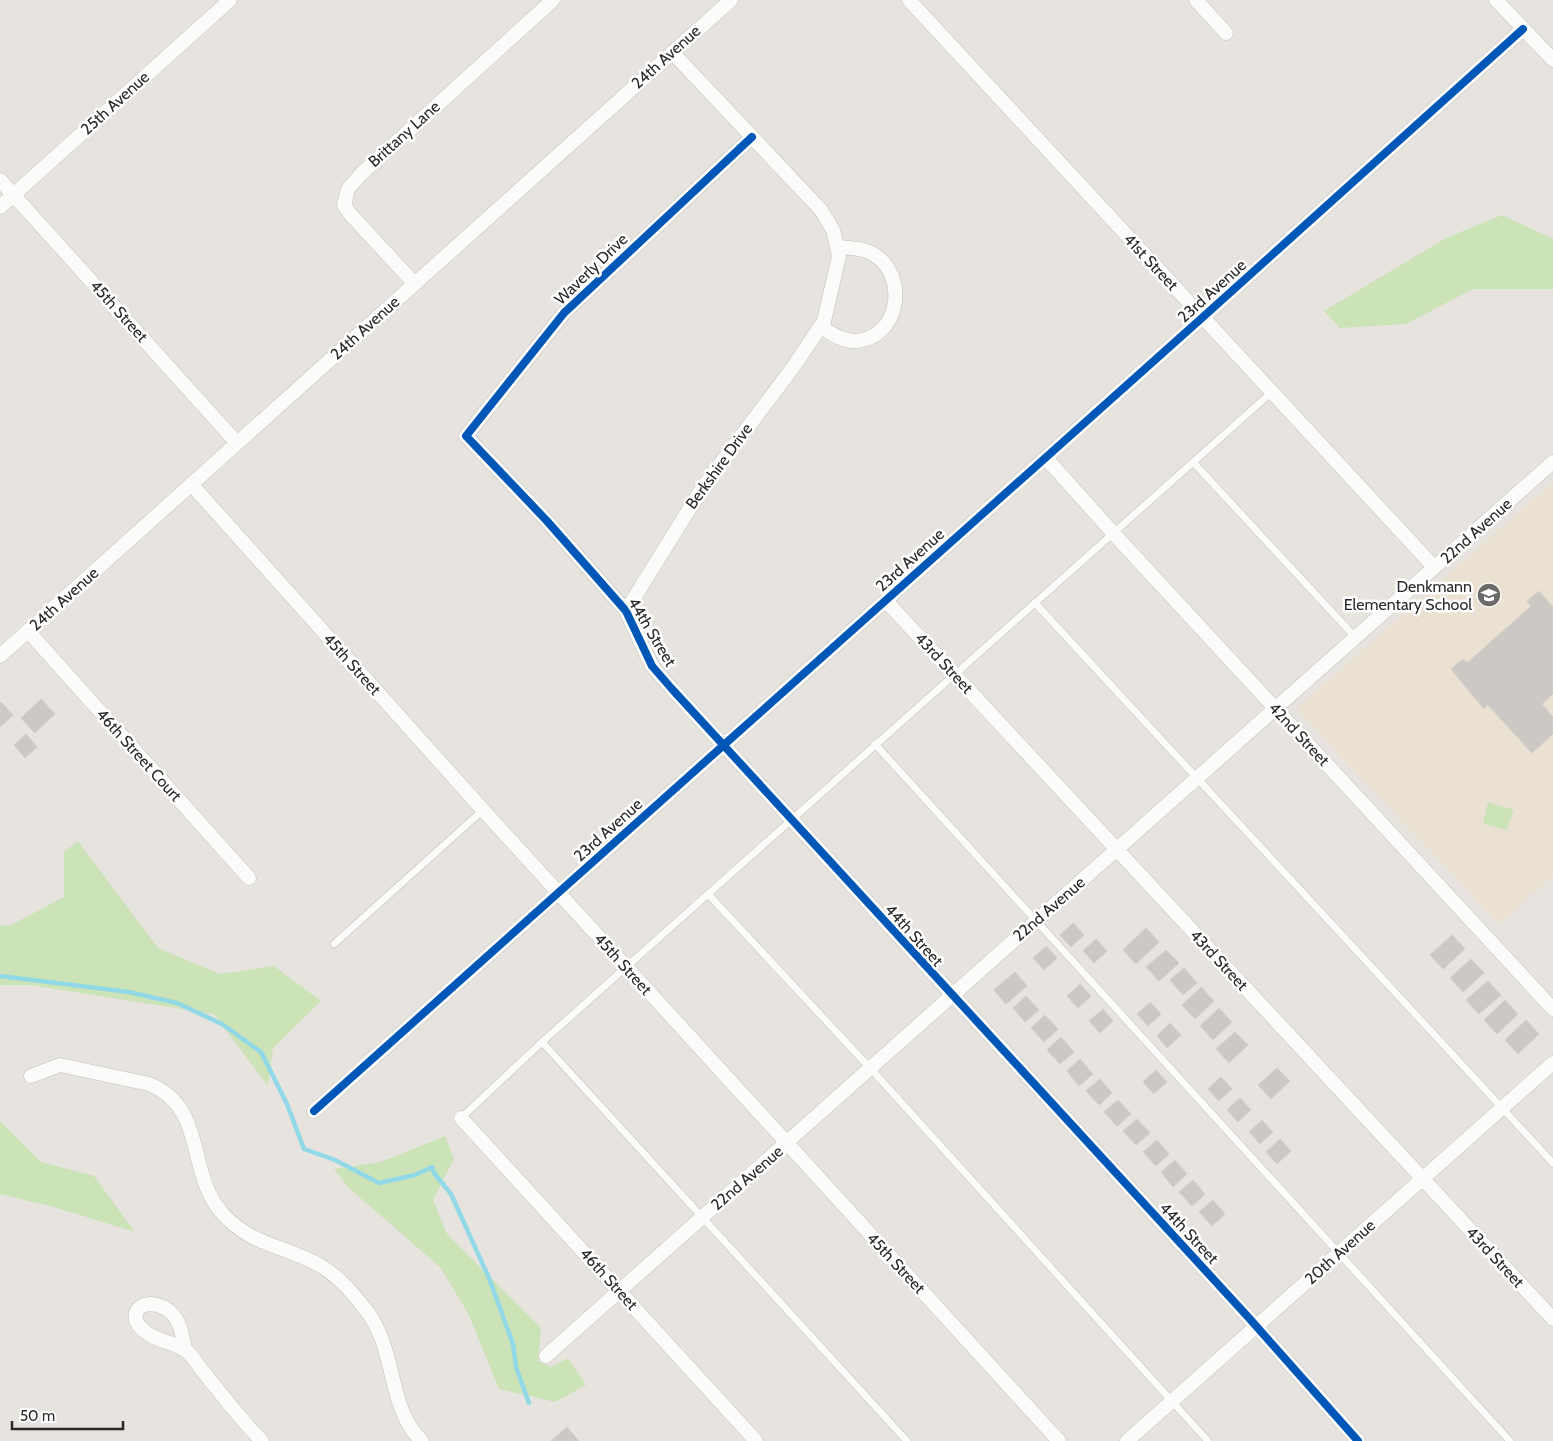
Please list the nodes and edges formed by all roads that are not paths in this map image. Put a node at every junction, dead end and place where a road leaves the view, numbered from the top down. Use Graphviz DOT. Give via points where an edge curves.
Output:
graph roads {
  1 [pos="230,0"];
  2 [pos="553,0"];
  3 [pos="731,0"];
  4 [pos="909,0"];
  5 [pos="1196,0"];
  6 [pos="1496,0"];
  7 [pos="1524,29"];
  8 [pos="1226,33"];
  9 [pos="672,52"];
  10 [pos="1553,60"];
  11 [pos="752,137"];
  12 [pos="0,180"];
  13 [pos="14,194"];
  14 [pos="0,207"];
  15 [pos="838,247"];
  16 [pos="414,284"];
  17 [pos="1203,318"];
  18 [pos="821,327"];
  19 [pos="1273,391"];
  20 [pos="466,436"];
  21 [pos="237,443"];
  22 [pos="1046,458"];
  23 [pos="1193,462"];
  24 [pos="1553,462"];
  25 [pos="191,484"];
  26 [pos="1114,534"];
  27 [pos="1434,568"];
  28 [pos="886,600"];
  29 [pos="1035,603"];
  30 [pos="626,611"];
  31 [pos="28,631"];
  32 [pos="1356,638"];
  33 [pos="0,656"];
  34 [pos="954,674"];
  35 [pos="1276,708"];
  36 [pos="876,744"];
  37 [pos="724,745"];
  38 [pos="1196,779"];
  39 [pos="483,810"];
  40 [pos="791,820"];
  41 [pos="1116,850"];
  42 [pos="249,878"];
  43 [pos="558,893"];
  44 [pos="708,894"];
  45 [pos="1035,921"];
  46 [pos="334,944"];
  47 [pos="627,968"];
  48 [pos="951,996"];
  49 [pos="1553,1009"];
  50 [pos="542,1042"];
  51 [pos="1553,1063"];
  52 [pos="870,1068"];
  53 [pos="31,1076"];
  54 [pos="1502,1108"];
  55 [pos="314,1111"];
  56 [pos="461,1118"];
  57 [pos="786,1143"];
  58 [pos="1553,1164"];
  59 [pos="1422,1179"];
  60 [pos="702,1218"];
  61 [pos="1338,1253"];
  62 [pos="619,1290"];
  63 [pos="1553,1319"];
  64 [pos="1256,1328"];
  65 [pos="185,1350"];
  66 [pos="546,1356"];
  67 [pos="1171,1401"];
  68 [pos="262,1441"];
  69 [pos="422,1441"];
  70 [pos="756,1441"];
  71 [pos="907,1441"];
  72 [pos="1059,1441"];
  73 [pos="1126,1441"];
  74 [pos="1208,1441"];
  75 [pos="1358,1441"];
  76 [pos="1510,1441"];
  1 -- 13 [label="street, 25th Avenue"];
  2 -- 16 [label="street, Brittany Lane" via="348,189 344,205"];
  3 -- 9 [label="street, 24th Avenue"];
  4 -- 17 [label="street, 41st Street"];
  5 -- 8 [label="street"];
  6 -- 7 [label="street"];
  7 -- 10 [label="street"];
  7 -- 17 [label="street, 23rd Avenue"];
  9 -- 11 [label="street, Berkshire Drive"];
  9 -- 16 [label="street, 24th Avenue"];
  11 -- 15 [label="street, Berkshire Drive" via="822,210"];
  11 -- 20 [label="street, Waverly Drive" via="564,313"];
  12 -- 13 [label="street, 45th Street"];
  13 -- 14 [label="street, 25th Avenue"];
  13 -- 21 [label="street, 45th Street"];
  15 -- 18 [label="street, Berkshire Drive" via="832,293"];
  15 -- 18 [label="street" via="863,250 884,262 894,279 894,307 882,328 864,339 844,339"];
  16 -- 21 [label="street, 24th Avenue"];
  17 -- 19 [label="street, 41st Street"];
  17 -- 22 [label="street, 23rd Avenue"];
  18 -- 30 [label="street, Berkshire Drive" via="702,487"];
  19 -- 23 [label="lane"];
  19 -- 27 [label="street, 41st Street"];
  20 -- 30 [label="street, 44th Street"];
  21 -- 25 [label="street, 24th Avenue"];
  22 -- 26 [label="street, 42nd Street"];
  22 -- 28 [label="street, 23rd Avenue"];
  23 -- 26 [label="lane"];
  23 -- 32 [label="lane"];
  24 -- 27 [label="street, 22nd Avenue"];
  25 -- 31 [label="street, 24th Avenue"];
  25 -- 39 [label="street, 45th Street"];
  26 -- 29 [label="lane"];
  26 -- 35 [label="street, 42nd Street"];
  27 -- 32 [label="street, 22nd Avenue"];
  28 -- 34 [label="street, 43rd Street"];
  28 -- 37 [label="street, 23rd Avenue"];
  29 -- 34 [label="lane"];
  29 -- 38 [label="lane"];
  30 -- 37 [label="street, 44th Street" via="652,666"];
  31 -- 33 [label="street, 24th Avenue"];
  31 -- 42 [label="street, 46th Street Court"];
  32 -- 35 [label="street, 22nd Avenue"];
  34 -- 36 [label="lane"];
  34 -- 41 [label="street, 43rd Street"];
  35 -- 38 [label="street, 22nd Avenue"];
  35 -- 49 [label="street, 42nd Street"];
  36 -- 40 [label="lane"];
  36 -- 45 [label="lane"];
  37 -- 40 [label="street, 44th Street"];
  37 -- 43 [label="street, 23rd Avenue"];
  38 -- 41 [label="street, 22nd Avenue"];
  38 -- 54 [label="lane"];
  39 -- 43 [label="street, 45th Street"];
  39 -- 46 [label="lane"];
  40 -- 44 [label="lane"];
  40 -- 48 [label="street, 44th Street"];
  41 -- 45 [label="street, 22nd Avenue"];
  41 -- 59 [label="street, 43rd Street"];
  43 -- 47 [label="street, 45th Street"];
  43 -- 55 [label="street, 23rd Avenue"];
  44 -- 47 [label="lane"];
  44 -- 52 [label="lane"];
  45 -- 48 [label="street, 22nd Avenue"];
  45 -- 61 [label="lane"];
  47 -- 50 [label="lane"];
  47 -- 57 [label="street, 45th Street"];
  48 -- 52 [label="street, 22nd Avenue"];
  48 -- 64 [label="street, 44th Street"];
  50 -- 56 [label="lane"];
  50 -- 60 [label="lane"];
  51 -- 54 [label="street, 20th Avenue"];
  52 -- 57 [label="street, 22nd Avenue"];
  52 -- 67 [label="lane"];
  53 -- 69 [label="street" via="60,1065 149,1084 177,1103 190,1125 207,1192 222,1214 254,1239 322,1266 346,1287 368,1314 387,1348 403,1418"];
  54 -- 58 [label="lane"];
  54 -- 59 [label="street, 20th Avenue"];
  56 -- 62 [label="street, 46th Street"];
  57 -- 60 [label="street, 22nd Avenue"];
  57 -- 72 [label="street, 45th Street"];
  59 -- 61 [label="street, 20th Avenue"];
  59 -- 63 [label="street, 43rd Street"];
  60 -- 62 [label="street, 22nd Avenue"];
  60 -- 71 [label="lane"];
  61 -- 64 [label="street, 20th Avenue"];
  61 -- 76 [label="lane"];
  62 -- 66 [label="street, 22nd Avenue"];
  62 -- 70 [label="street, 46th Street"];
  64 -- 67 [label="street, 20th Avenue"];
  64 -- 75 [label="street, 44th Street"];
  65 -- 68 [label="street"];
  67 -- 73 [label="street, 20th Avenue"];
  67 -- 74 [label="lane"];
}
